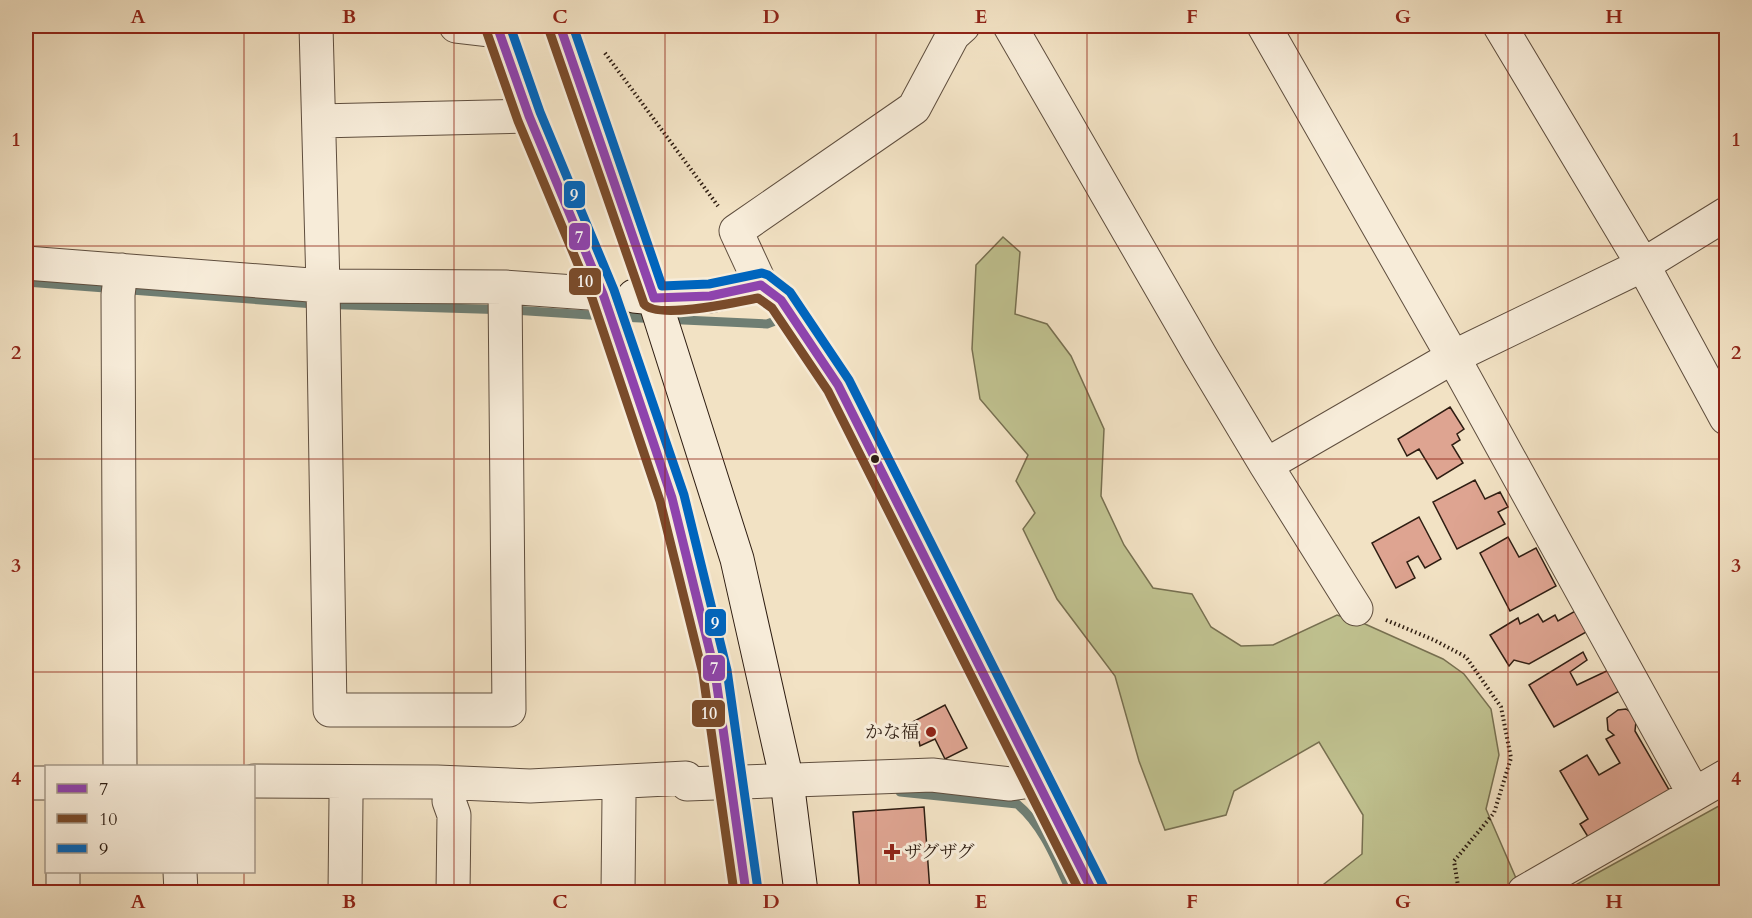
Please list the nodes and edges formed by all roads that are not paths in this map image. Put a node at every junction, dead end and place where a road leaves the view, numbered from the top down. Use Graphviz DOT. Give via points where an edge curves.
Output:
graph roads {
  1 [pos="316,26"];
  2 [pos="456,26"];
  3 [pos="560,26"];
  4 [pos="963,26"];
  5 [pos="1010,26"];
  6 [pos="1264,26"];
  7 [pos="1500,26"];
  8 [pos="498,28"];
  9 [pos="529,116"];
  10 [pos="319,121"];
  11 [pos="1726,214"];
  12 [pos="26,263"];
  13 [pos="1643,265"];
  14 [pos="121,270"];
  15 [pos="761,285"];
  16 [pos="505,287"];
  17 [pos="603,294"];
  18 [pos="323,298"];
  19 [pos="654,298"];
  20 [pos="1453,357"];
  21 [pos="1726,418"];
  22 [pos="1266,465"];
  23 [pos="1356,609"];
  24 [pos="120,765"];
  25 [pos="1726,776"];
  26 [pos="1038,780"];
  27 [pos="255,781"];
  28 [pos="787,781"];
  29 [pos="26,783"];
  30 [pos="45,783"];
  31 [pos="731,783"];
  32 [pos="687,784"];
  33 [pos="1694,794"];
  34 [pos="619,797"];
  35 [pos="255,798"];
  36 [pos="346,799"];
  37 [pos="449,801"];
  38 [pos="63,873"];
  39 [pos="180,873"];
  40 [pos="63,892"];
  41 [pos="181,892"];
  42 [pos="345,892"];
  43 [pos="453,892"];
  44 [pos="618,892"];
  45 [pos="746,892"];
  46 [pos="801,892"];
  47 [pos="1093,892"];
  48 [pos="1524,892"];
  1 -- 10 [label="street"];
  2 -- 8 [label="street"];
  3 -- 19 [label="street"];
  4 -- 15 [label="street" via="953,34 914,108 736,231"];
  5 -- 22 [label="street"];
  6 -- 20 [label="street"];
  7 -- 13 [label="street"];
  8 -- 9 [label="street"];
  9 -- 10 [label="street"];
  9 -- 17 [label="street"];
  10 -- 18 [label="street"];
  11 -- 13 [label="street"];
  12 -- 14 [label="street"];
  13 -- 20 [label="street"];
  13 -- 21 [label="street"];
  14 -- 18 [label="street"];
  14 -- 24 [label="street"];
  15 -- 19 [label="street" via="710,296"];
  15 -- 26 [label="street" via="781,300 838,385"];
  16 -- 17 [label="street"];
  16 -- 18 [label="street"];
  16 -- 18 [label="street" via="509,710 330,710"];
  17 -- 19 [label="street"];
  17 -- 31 [label="street" via="672,498 716,672"];
  19 -- 28 [label="street" via="737,559"];
  20 -- 22 [label="street"];
  20 -- 33 [label="street"];
  22 -- 23 [label="street"];
  25 -- 33 [label="street"];
  26 -- 28 [label="street" via="1010,784 932,775"];
  26 -- 47 [label="street"];
  27 -- 32 [label="street" via="530,786 686,778"];
  28 -- 31 [label="street"];
  28 -- 46 [label="street"];
  29 -- 30 [label="street"];
  31 -- 32 [label="street"];
  31 -- 45 [label="street"];
  32 -- 34 [label="street" via="687,793"];
  33 -- 48 [label="street"];
  34 -- 37 [label="street"];
  34 -- 44 [label="street"];
  35 -- 36 [label="street"];
  36 -- 37 [label="street"];
  36 -- 42 [label="street"];
  37 -- 43 [label="street" via="454,815"];
  38 -- 40 [label="street"];
  39 -- 41 [label="street"];
}
